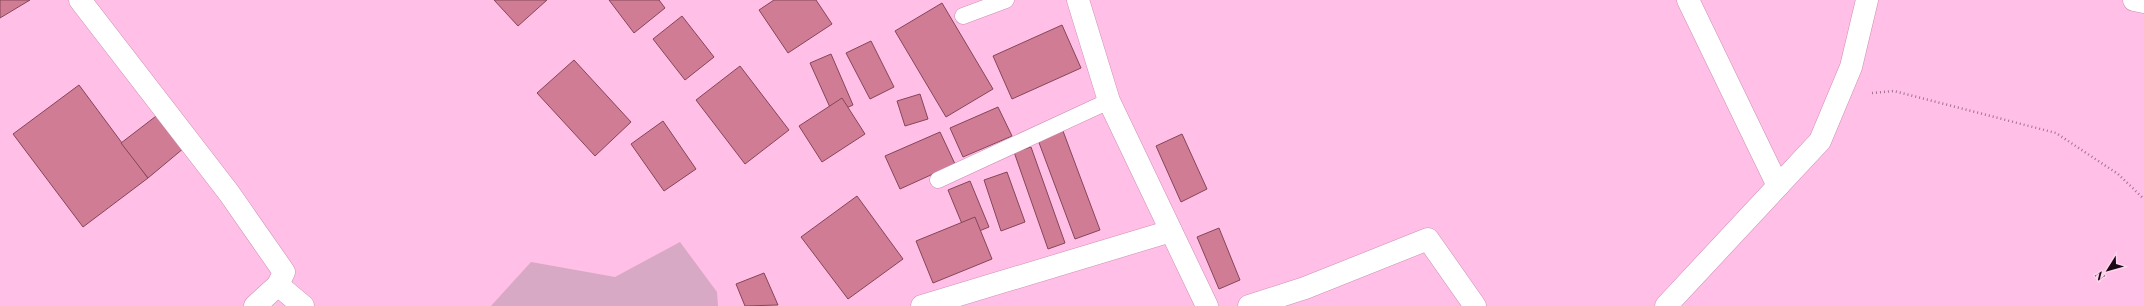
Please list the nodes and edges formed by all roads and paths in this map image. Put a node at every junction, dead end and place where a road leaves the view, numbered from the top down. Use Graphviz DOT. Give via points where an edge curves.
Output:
graph roads {
  1 [pos="80,0"];
  2 [pos="1006,0"];
  3 [pos="1078,0"];
  4 [pos="1688,0"];
  5 [pos="1867,0"];
  6 [pos="2134,0"];
  7 [pos="2144,2"];
  8 [pos="963,16"];
  9 [pos="1840,96"];
  10 [pos="1109,101"];
  11 [pos="938,180"];
  12 [pos="1778,186"];
  13 [pos="2144,200"];
  14 [pos="1171,231"];
  15 [pos="278,285"];
  16 [pos="255,306"];
  17 [pos="303,306"];
  18 [pos="922,306"];
  19 [pos="1207,306"];
  20 [pos="1249,306"];
  21 [pos="1475,306"];
  22 [pos="1666,306"];
  1 -- 15 [label="street" via="228,193 284,272"];
  2 -- 8 [label="lane"];
  3 -- 10 [label="street"];
  4 -- 12 [label="street"];
  5 -- 9 [label="street" via="1851,67"];
  6 -- 7 [label="street"];
  9 -- 12 [label="street" via="1820,141"];
  9 -- 13 [label="path" via="1894,92 2056,134 2118,174"];
  10 -- 11 [label="lane"];
  10 -- 14 [label="street"];
  12 -- 22 [label="street"];
  14 -- 18 [label="street"];
  14 -- 19 [label="street"];
  15 -- 16 [label="street"];
  15 -- 17 [label="street"];
  20 -- 21 [label="street" via="1305,288 1428,239"];
}
